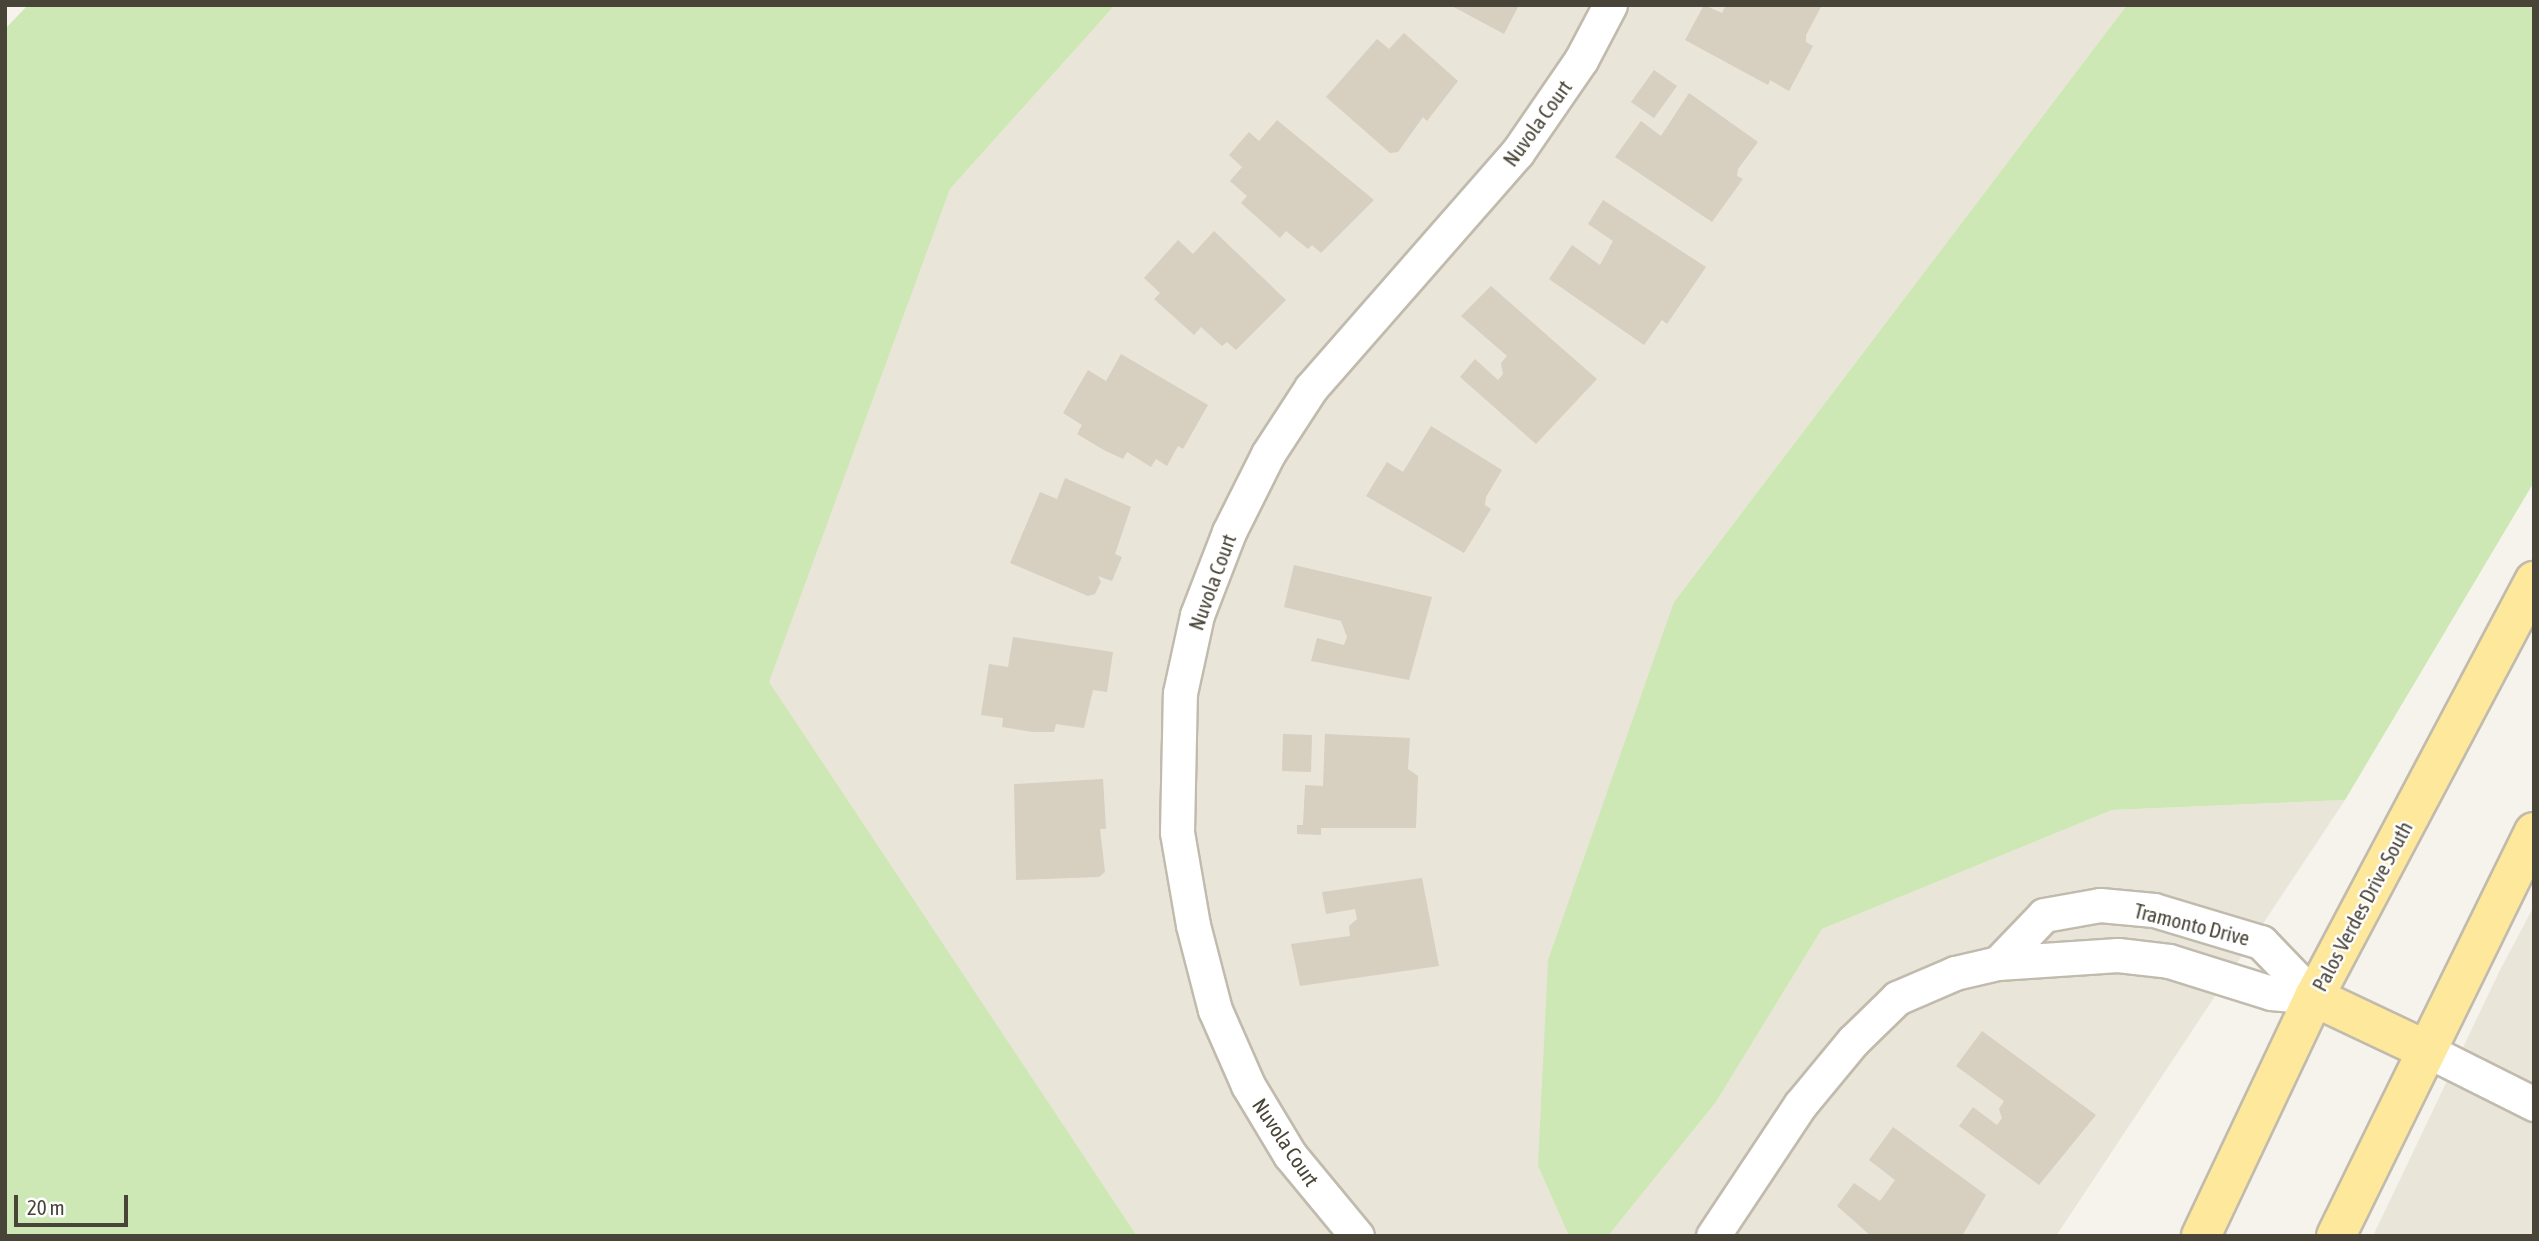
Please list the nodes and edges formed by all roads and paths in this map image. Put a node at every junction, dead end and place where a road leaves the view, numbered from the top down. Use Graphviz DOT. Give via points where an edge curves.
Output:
graph roads {
  1 [pos="1610,5"];
  2 [pos="2534,581"];
  3 [pos="2534,832"];
  4 [pos="1998,963"];
  5 [pos="2314,997"];
  6 [pos="2426,1051"];
  7 [pos="2534,1104"];
  8 [pos="1357,1236"];
  9 [pos="1713,1236"];
  10 [pos="2201,1236"];
  11 [pos="2336,1236"];
  1 -- 8 [label="street, Nuvola Court" via="1581,60 1517,153 1311,388 1268,454 1229,532 1197,615 1180,693 1177,832 1193,925 1215,1010 1248,1085 1290,1155"];
  2 -- 5 [label="main road, Palos Verdes Drive South"];
  3 -- 6 [label="main road"];
  4 -- 5 [label="street, Tramonto Drive" via="2118,955 2169,961 2271,993"];
  4 -- 5 [label="street, Tramonto Drive" via="2044,915 2099,905 2154,910 2261,942"];
  4 -- 9 [label="street, Tramonto Drive" via="1955,973 1897,998 1800,1105"];
  5 -- 6 [label="main road"];
  5 -- 10 [label="main road, Palos Verdes Drive South"];
  6 -- 7 [label="street"];
  6 -- 11 [label="main road"];
}
